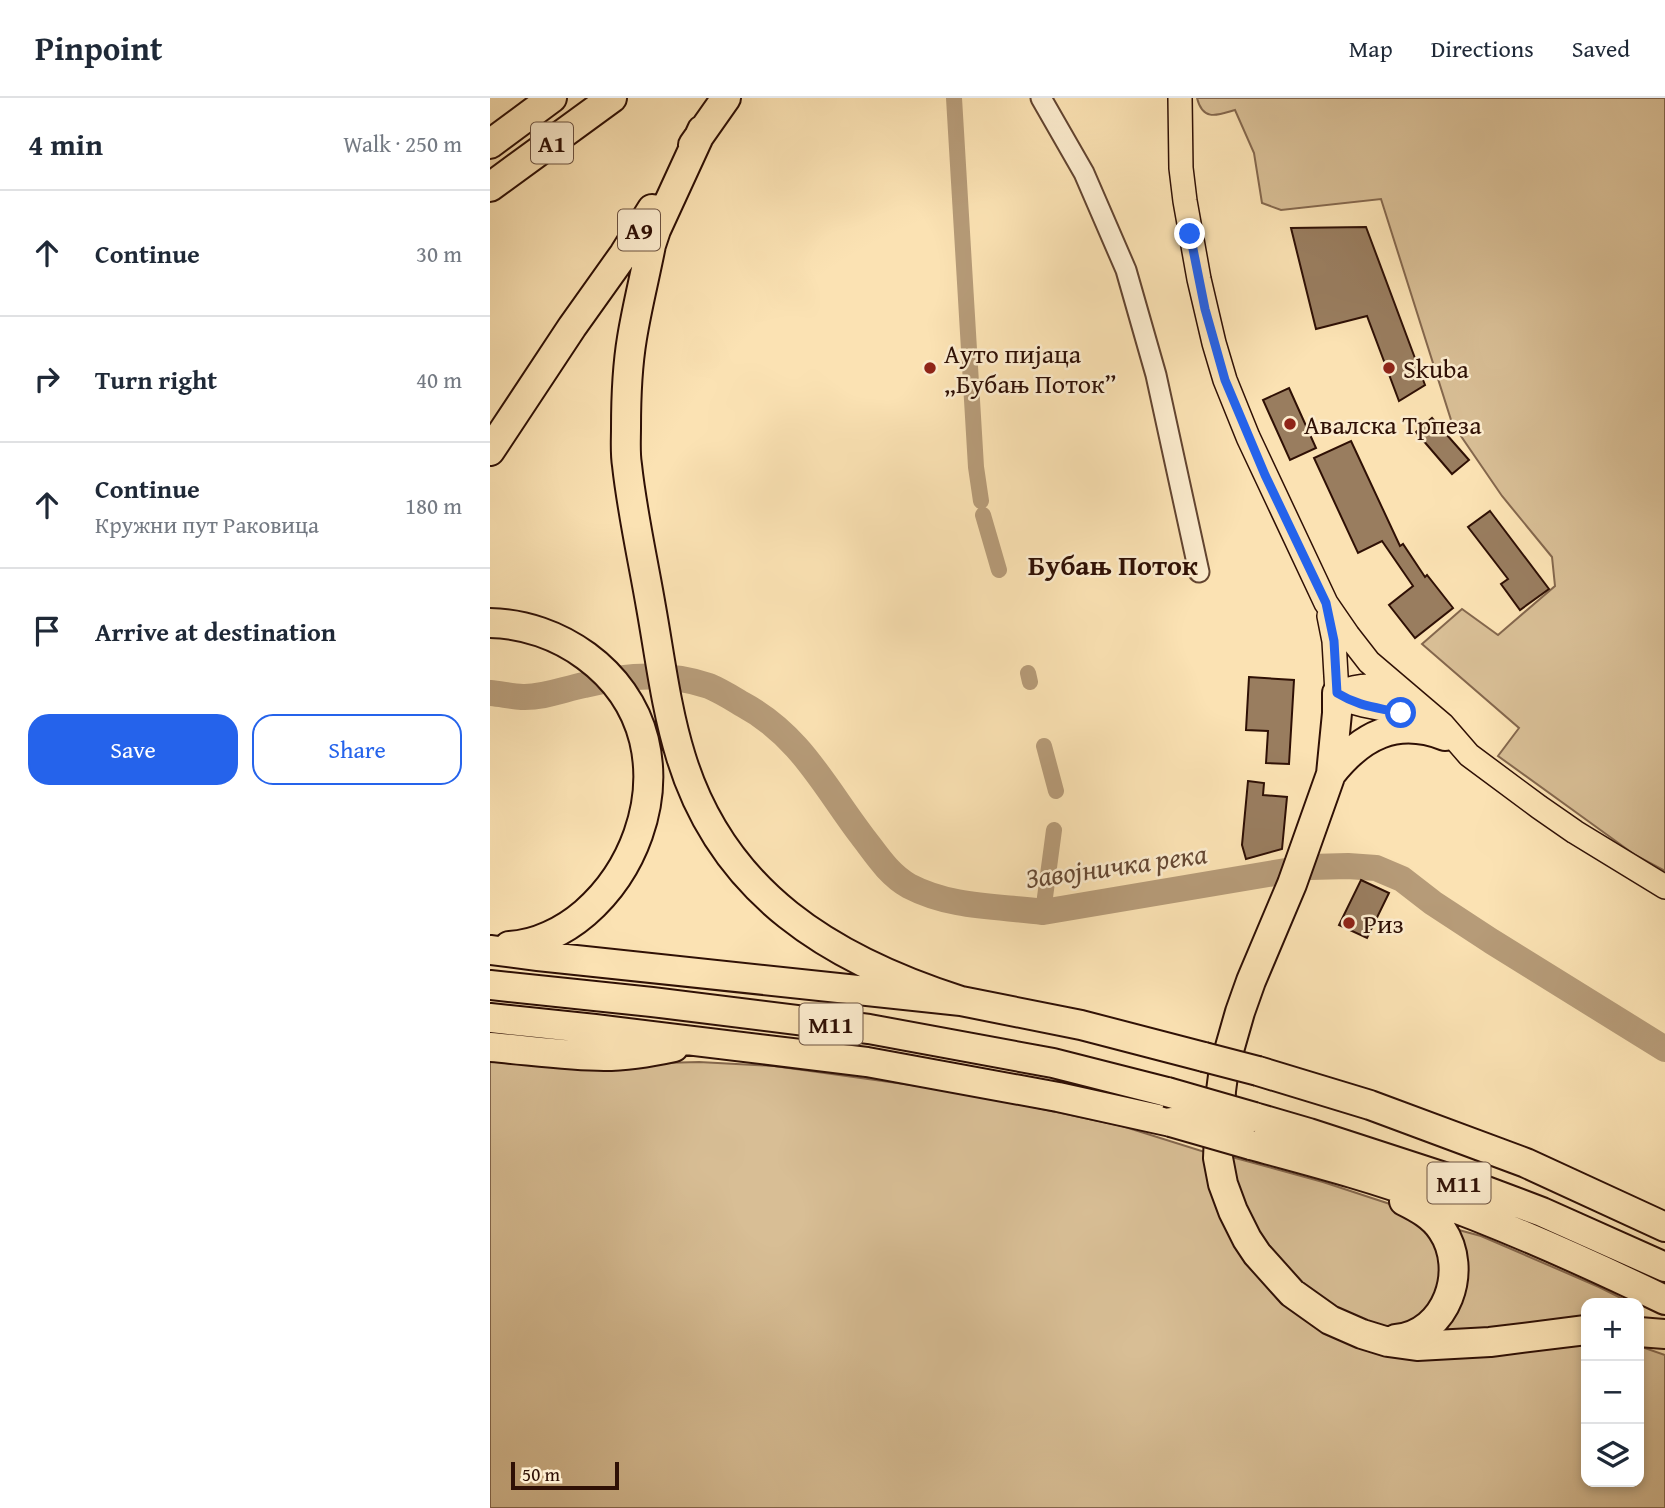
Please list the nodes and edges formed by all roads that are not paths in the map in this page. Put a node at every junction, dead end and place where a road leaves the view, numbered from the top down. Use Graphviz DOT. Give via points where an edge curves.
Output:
graph roads {
  1 [pos="552,98"];
  2 [pos="612,98"];
  3 [pos="726,98"];
  4 [pos="1041,98"];
  5 [pos="1180,98"];
  6 [pos="702,130"];
  7 [pos="490,144"];
  8 [pos="490,187"];
  9 [pos="490,451"];
  10 [pos="1199,572"];
  11 [pos="1326,603"];
  12 [pos="490,623"];
  13 [pos="1337,693"];
  14 [pos="1407,696"];
  15 [pos="1445,736"];
  16 [pos="1469,755"];
  17 [pos="1331,774"];
  18 [pos="1665,887"];
  19 [pos="490,948"];
  20 [pos="490,985"];
  21 [pos="961,1001"];
  22 [pos="490,1018"];
  23 [pos="705,1042"];
  24 [pos="490,1047"];
  25 [pos="1358,1176"];
  26 [pos="1607,1199"];
  27 [pos="1665,1205"];
  28 [pos="1665,1227"];
  29 [pos="1665,1267"];
  30 [pos="1665,1300"];
  31 [pos="1581,1331"];
  32 [pos="1644,1332"];
  33 [pos="1665,1334"];
  34 [pos="1372,1338"];
  1 -- 7 [label="highway, A1"];
  2 -- 8 [label="highway, A1"];
  3 -- 6 [label="highway, A9"];
  4 -- 10 [label="street" via="1084,173 1126,270 1156,375"];
  5 -- 11 [label="main road" via="1185,201 1214,343 1256,456"];
  6 -- 9 [label="highway, A9"];
  6 -- 21 [label="highway" via="651,245 626,393 626,464 682,760 704,811 733,859 770,901 856,959"];
  11 -- 13 [label="main road"];
  11 -- 14 [label="main road" via="1369,662"];
  12 -- 19 [label="highway" via="548,634 589,659 613,682 637,721 648,774 641,826 608,890 580,917 546,937"];
  13 -- 14 [label="main road" via="1354,687 1379,687"];
  13 -- 15 [label="main road" via="1352,702 1413,715"];
  13 -- 17 [label="highway"];
  14 -- 16 [label="main road" via="1443,725"];
  15 -- 16 [label="main road"];
  15 -- 17 [label="highway" via="1413,729 1378,734 1354,749"];
  16 -- 18 [label="main road" via="1575,832"];
  17 -- 34 [label="highway" via="1244,1002 1224,1068 1218,1158 1233,1211 1247,1239 1279,1280 1330,1320"];
  19 -- 21 [label="highway"];
  20 -- 29 [label="highway, M11, bridge" via="869,1029 1053,1063 1309,1133 1481,1189"];
  21 -- 26 [label="highway, bridge" via="1081,1025 1370,1105 1526,1163"];
  22 -- 23 [label="highway, M11"];
  23 -- 24 [label="highway" via="614,1056"];
  23 -- 25 [label="highway, M11, bridge" via="826,1056 1058,1097 1171,1122"];
  25 -- 30 [label="highway, M11" via="1495,1223"];
  25 -- 34 [label="highway" via="1435,1221 1451,1248 1454,1264 1448,1296 1427,1328 1406,1338"];
  26 -- 27 [label="highway" via="1630,1206"];
  26 -- 28 [label="highway"];
  31 -- 34 [label="highway" via="1416,1346"];
  32 -- 33 [label="highway"];
}
